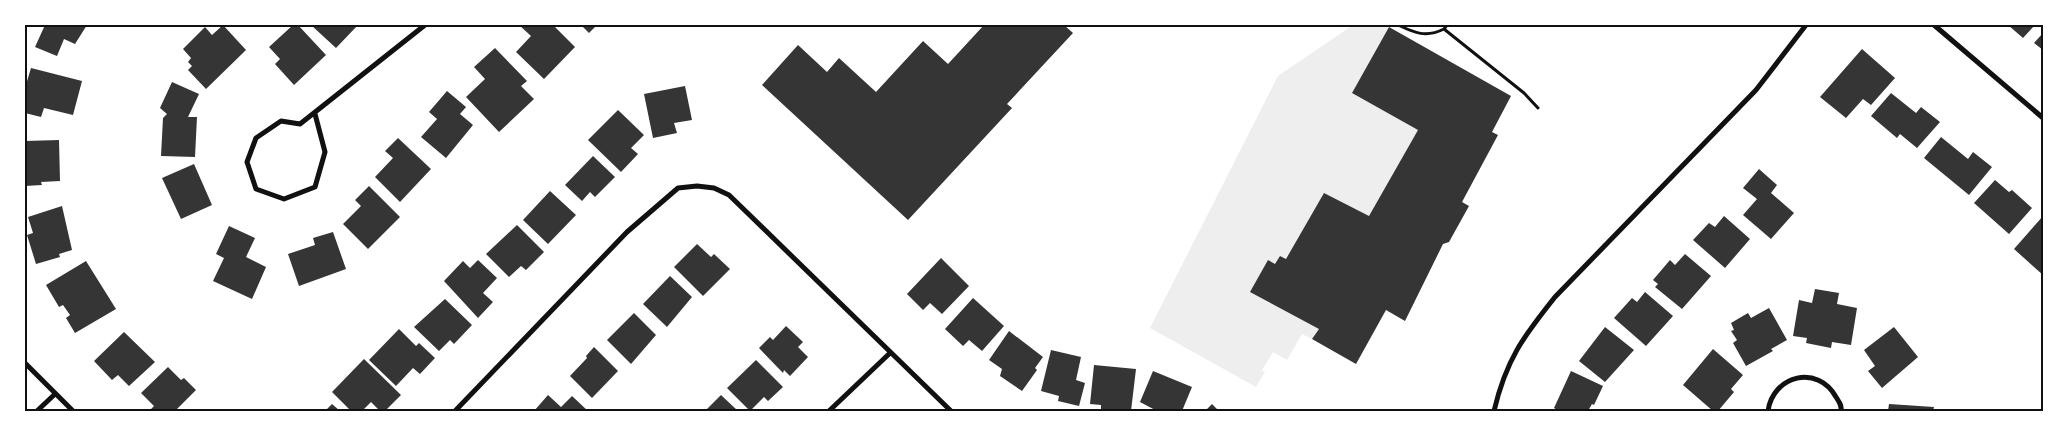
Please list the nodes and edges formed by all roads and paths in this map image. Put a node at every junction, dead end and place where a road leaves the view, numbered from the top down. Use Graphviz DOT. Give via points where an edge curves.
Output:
graph roads {
  1 [pos="425,25"];
  2 [pos="1398,25"];
  3 [pos="1447,25"];
  4 [pos="1806,25"];
  5 [pos="1934,25"];
  6 [pos="1444,29"];
  7 [pos="1538,108"];
  8 [pos="315,114"];
  9 [pos="2043,118"];
  10 [pos="890,353"];
  11 [pos="25,363"];
  12 [pos="55,394"];
  13 [pos="37,411"];
  14 [pos="73,411"];
  15 [pos="455,411"];
  16 [pos="829,411"];
  17 [pos="951,411"];
  18 [pos="1494,411"];
  19 [pos="1768,411"];
  20 [pos="1841,411"];
  1 -- 8 [label="street"];
  2 -- 6 [label="path" via="1414,33 1433,35"];
  3 -- 6 [label="path"];
  4 -- 18 [label="street" via="1756,90 1555,297 1526,332 1511,358"];
  5 -- 9 [label="street"];
  6 -- 7 [label="path"];
  8 -- 8 [label="street" via="325,152 315,187 284,199 256,189 247,162 256,138 282,121 300,124"];
  10 -- 15 [label="street" via="729,195 714,188 678,188 627,232"];
  10 -- 16 [label="street"];
  10 -- 17 [label="street"];
  11 -- 12 [label="street"];
  12 -- 13 [label="street"];
  12 -- 14 [label="street"];
  19 -- 20 [label="street" via="1770,397 1787,380 1810,376 1830,386 1842,407"];
}
